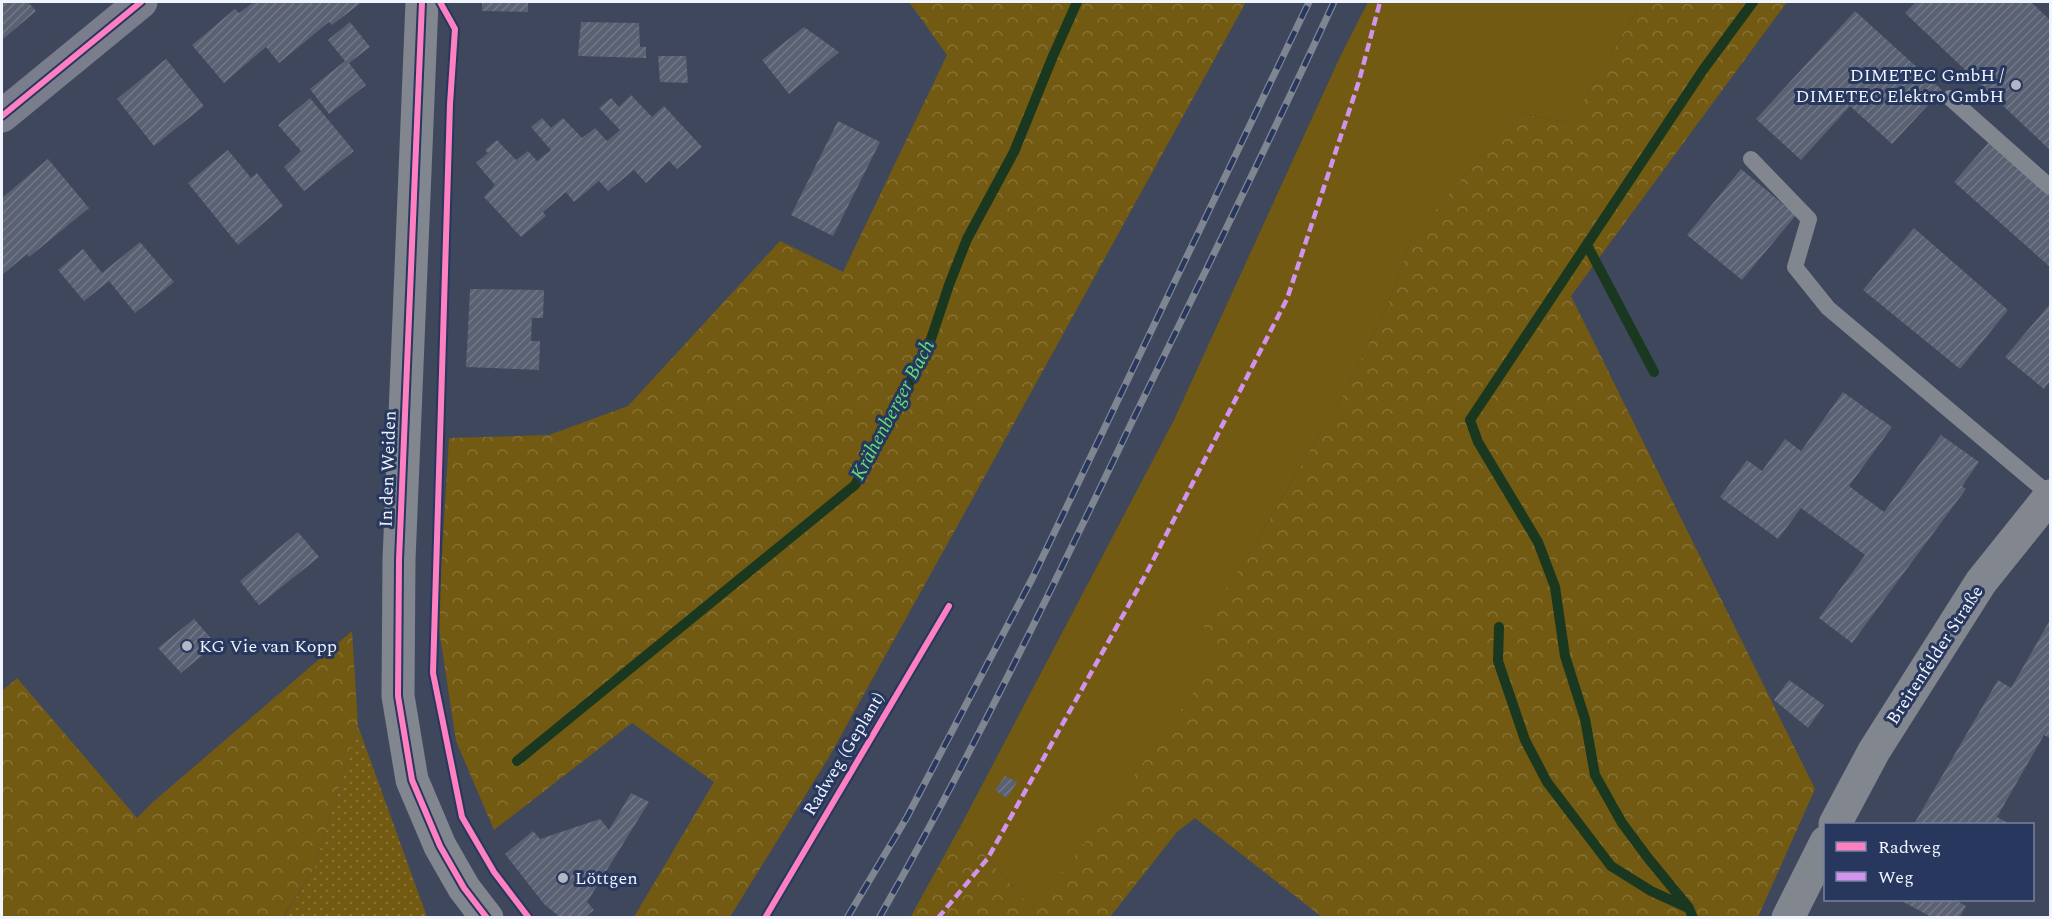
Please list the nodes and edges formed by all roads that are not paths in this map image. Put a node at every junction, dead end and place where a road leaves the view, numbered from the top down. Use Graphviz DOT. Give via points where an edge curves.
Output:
graph roads {
  1 [pos="422,2"];
  2 [pos="136,4"];
  3 [pos="1950,98"];
  4 [pos="2,116"];
  5 [pos="1751,159"];
  6 [pos="2050,187"];
  7 [pos="2050,495"];
  8 [pos="1836,823"];
  9 [pos="1824,846"];
  10 [pos="487,918"];
  11 [pos="1788,918"];
  1 -- 10 [label="street, In den Weiden" via="399,560 398,696 412,780 440,846"];
  2 -- 4 [label="main road"];
  3 -- 6 [label="lane"];
  5 -- 7 [label="lane" via="1809,219 1795,267 1828,309"];
  7 -- 8 [label="street, Breitenfelder Straße" via="1981,582 1874,751"];
  9 -- 11 [label="street"];
}
